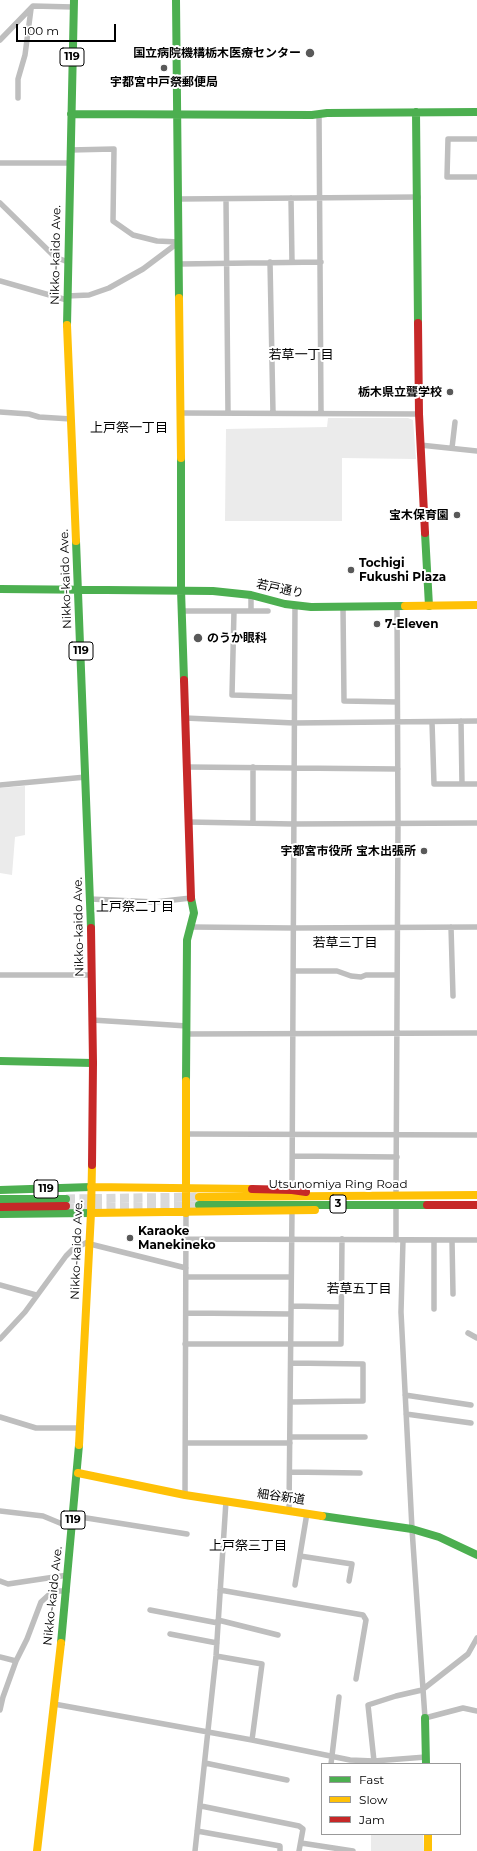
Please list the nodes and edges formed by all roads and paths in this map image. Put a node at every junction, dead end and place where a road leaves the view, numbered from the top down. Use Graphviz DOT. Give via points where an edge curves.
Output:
graph roads {
  1 [pos="176,0"];
  2 [pos="74,3"];
  3 [pos="31,9"];
  4 [pos="0,40"];
  5 [pos="18,98"];
  6 [pos="416,112"];
  7 [pos="477,112"];
  8 [pos="71,114"];
  9 [pos="178,114"];
  10 [pos="319,114"];
  11 [pos="477,139"];
  12 [pos="70,150"];
  13 [pos="0,163"];
  14 [pos="70,163"];
  15 [pos="477,177"];
  16 [pos="418,197"];
  17 [pos="291,198"];
  18 [pos="320,198"];
  19 [pos="179,199"];
  20 [pos="226,199"];
  21 [pos="0,203"];
  22 [pos="179,242"];
  23 [pos="68,262"];
  24 [pos="270,262"];
  25 [pos="292,262"];
  26 [pos="320,262"];
  27 [pos="226,263"];
  28 [pos="180,264"];
  29 [pos="0,281"];
  30 [pos="67,298"];
  31 [pos="0,412"];
  32 [pos="181,413"];
  33 [pos="228,413"];
  34 [pos="273,413"];
  35 [pos="321,413"];
  36 [pos="419,414"];
  37 [pos="71,419"];
  38 [pos="455,422"];
  39 [pos="420,445"];
  40 [pos="452,448"];
  41 [pos="477,451"];
  42 [pos="78,588"];
  43 [pos="0,589"];
  44 [pos="181,590"];
  45 [pos="251,595"];
  46 [pos="477,605"];
  47 [pos="295,606"];
  48 [pos="397,606"];
  49 [pos="429,606"];
  50 [pos="343,607"];
  51 [pos="251,610"];
  52 [pos="181,611"];
  53 [pos="234,611"];
  54 [pos="268,611"];
  55 [pos="294,696"];
  56 [pos="398,702"];
  57 [pos="185,718"];
  58 [pos="477,721"];
  59 [pos="398,722"];
  60 [pos="432,722"];
  61 [pos="461,722"];
  62 [pos="294,723"];
  63 [pos="186,767"];
  64 [pos="253,768"];
  65 [pos="294,768"];
  66 [pos="398,769"];
  67 [pos="86,777"];
  68 [pos="462,784"];
  69 [pos="477,784"];
  70 [pos="0,785"];
  71 [pos="188,822"];
  72 [pos="253,823"];
  73 [pos="477,823"];
  74 [pos="293,824"];
  75 [pos="398,824"];
  76 [pos="191,898"];
  77 [pos="90,899"];
  78 [pos="396,926"];
  79 [pos="190,927"];
  80 [pos="451,927"];
  81 [pos="477,927"];
  82 [pos="293,928"];
  83 [pos="293,971"];
  84 [pos="0,975"];
  85 [pos="92,975"];
  86 [pos="397,975"];
  87 [pos="453,996"];
  88 [pos="92,1020"];
  89 [pos="187,1030"];
  90 [pos="293,1033"];
  91 [pos="398,1033"];
  92 [pos="477,1033"];
  93 [pos="0,1061"];
  94 [pos="93,1063"];
  95 [pos="186,1134"];
  96 [pos="293,1134"];
  97 [pos="477,1135"];
  98 [pos="397,1136"];
  99 [pos="293,1156"];
  100 [pos="397,1157"];
  101 [pos="92,1188"];
  102 [pos="185,1188"];
  103 [pos="0,1190"];
  104 [pos="292,1190"];
  105 [pos="396,1195"];
  106 [pos="477,1195"];
  107 [pos="323,1196"];
  108 [pos="0,1199"];
  109 [pos="338,1204"];
  110 [pos="477,1204"];
  111 [pos="396,1205"];
  112 [pos="0,1207"];
  113 [pos="292,1212"];
  114 [pos="91,1213"];
  115 [pos="186,1213"];
  116 [pos="0,1214"];
  117 [pos="186,1239"];
  118 [pos="291,1239"];
  119 [pos="342,1239"];
  120 [pos="396,1240"];
  121 [pos="403,1240"];
  122 [pos="434,1240"];
  123 [pos="452,1240"];
  124 [pos="477,1240"];
  125 [pos="90,1242"];
  126 [pos="186,1268"];
  127 [pos="186,1277"];
  128 [pos="291,1277"];
  129 [pos="0,1285"];
  130 [pos="454,1294"];
  131 [pos="36,1295"];
  132 [pos="291,1306"];
  133 [pos="341,1307"];
  134 [pos="434,1309"];
  135 [pos="186,1313"];
  136 [pos="291,1314"];
  137 [pos="468,1333"];
  138 [pos="477,1338"];
  139 [pos="0,1339"];
  140 [pos="186,1344"];
  141 [pos="291,1345"];
  142 [pos="291,1363"];
  143 [pos="405,1395"];
  144 [pos="291,1402"];
  145 [pos="471,1404"];
  146 [pos="406,1414"];
  147 [pos="0,1417"];
  148 [pos="471,1423"];
  149 [pos="81,1428"];
  150 [pos="365,1437"];
  151 [pos="290,1440"];
  152 [pos="186,1443"];
  153 [pos="290,1472"];
  154 [pos="78,1473"];
  155 [pos="360,1473"];
  156 [pos="185,1495"];
  157 [pos="226,1501"];
  158 [pos="289,1510"];
  159 [pos="0,1511"];
  160 [pos="307,1513"];
  161 [pos="74,1516"];
  162 [pos="72,1528"];
  163 [pos="412,1529"];
  164 [pos="187,1534"];
  165 [pos="477,1555"];
  166 [pos="300,1556"];
  167 [pos="68,1575"];
  168 [pos="0,1581"];
  169 [pos="349,1581"];
  170 [pos="296,1585"];
  171 [pos="220,1590"];
  172 [pos="67,1591"];
  173 [pos="150,1610"];
  174 [pos="218,1621"];
  175 [pos="170,1634"];
  176 [pos="278,1635"];
  177 [pos="477,1638"];
  178 [pos="217,1643"];
  179 [pos="216,1656"];
  180 [pos="0,1657"];
  181 [pos="16,1661"];
  182 [pos="356,1679"];
  183 [pos="422,1690"];
  184 [pos="339,1697"];
  185 [pos="54,1704"];
  186 [pos="0,1710"];
  187 [pos="477,1711"];
  188 [pos="424,1718"];
  189 [pos="209,1733"];
  190 [pos="252,1740"];
  191 [pos="332,1756"];
  192 [pos="374,1761"];
  193 [pos="426,1761"];
  194 [pos="331,1763"];
  195 [pos="205,1764"];
  196 [pos="287,1780"];
  197 [pos="201,1806"];
  198 [pos="197,1831"];
  199 [pos="428,1835"];
  200 [pos="300,1843"];
  201 [pos="37,1851"];
  202 [pos="195,1851"];
  203 [pos="280,1851"];
  204 [pos="299,1851"];
  205 [pos="353,1851"];
  206 [pos="428,1851"];
  1 -- 9 [label="main road"];
  2 -- 3 [label="street" via="33,6"];
  2 -- 8 [label="main road, Nikko-kaido Ave. / 119"];
  3 -- 4 [label="street"];
  3 -- 5 [label="street" via="25,55 18,79"];
  6 -- 7 [label="main road"];
  6 -- 10 [label="main road"];
  6 -- 16 [label="main road"];
  8 -- 9 [label="main road"];
  8 -- 12 [label="main road, Nikko-kaido Ave. / 119"];
  9 -- 10 [label="main road"];
  9 -- 19 [label="main road"];
  10 -- 18 [label="street"];
  11 -- 15 [label="street" via="448,139 446,177"];
  12 -- 14 [label="main road, Nikko-kaido Ave. / 119"];
  12 -- 22 [label="street" via="114,149 113,221 133,235"];
  13 -- 14 [label="street"];
  14 -- 23 [label="main road, Nikko-kaido Ave. / 119"];
  16 -- 18 [label="street"];
  16 -- 36 [label="main road"];
  17 -- 18 [label="street"];
  17 -- 20 [label="street"];
  17 -- 25 [label="street"];
  18 -- 26 [label="street"];
  19 -- 20 [label="street"];
  19 -- 22 [label="main road"];
  20 -- 27 [label="street"];
  21 -- 23 [label="street" via="55,257"];
  22 -- 28 [label="main road"];
  22 -- 30 [label="street" via="143,269 109,288 90,295"];
  23 -- 30 [label="main road, Nikko-kaido Ave. / 119"];
  24 -- 25 [label="street"];
  24 -- 27 [label="street"];
  24 -- 34 [label="street"];
  25 -- 26 [label="street"];
  26 -- 35 [label="street"];
  27 -- 28 [label="street"];
  27 -- 33 [label="street"];
  28 -- 32 [label="main road"];
  29 -- 30 [label="street"];
  30 -- 37 [label="main road, Nikko-kaido Ave. / 119"];
  31 -- 37 [label="street"];
  32 -- 33 [label="street"];
  32 -- 44 [label="main road"];
  33 -- 34 [label="street"];
  34 -- 35 [label="street"];
  35 -- 36 [label="street"];
  36 -- 39 [label="main road"];
  37 -- 42 [label="main road, Nikko-kaido Ave. / 119"];
  38 -- 40 [label="street"];
  39 -- 40 [label="street"];
  39 -- 49 [label="main road"];
  40 -- 41 [label="street"];
  42 -- 43 [label="main road, 若戸通り"];
  42 -- 44 [label="main road, 若戸通り"];
  42 -- 67 [label="main road, Nikko-kaido Ave. / 119"];
  44 -- 45 [label="main road, 若戸通り"];
  44 -- 52 [label="main road"];
  45 -- 47 [label="main road, 若戸通り"];
  45 -- 51 [label="street"];
  46 -- 49 [label="main road, 若戸通り"];
  47 -- 50 [label="main road, 若戸通り"];
  47 -- 55 [label="street"];
  48 -- 49 [label="main road, 若戸通り"];
  48 -- 50 [label="main road, 若戸通り"];
  48 -- 56 [label="street"];
  50 -- 56 [label="street" via="344,701"];
  51 -- 53 [label="street"];
  51 -- 54 [label="street"];
  52 -- 53 [label="street"];
  52 -- 57 [label="main road"];
  53 -- 55 [label="street" via="232,695"];
  55 -- 62 [label="street"];
  56 -- 59 [label="street"];
  57 -- 62 [label="street"];
  57 -- 63 [label="main road"];
  58 -- 61 [label="street"];
  59 -- 60 [label="street"];
  59 -- 62 [label="street"];
  59 -- 66 [label="street"];
  60 -- 61 [label="street"];
  60 -- 68 [label="street" via="434,784"];
  61 -- 68 [label="street"];
  62 -- 65 [label="street"];
  63 -- 64 [label="street"];
  63 -- 71 [label="main road"];
  64 -- 65 [label="street"];
  64 -- 72 [label="street"];
  65 -- 66 [label="street"];
  65 -- 74 [label="street"];
  66 -- 75 [label="street"];
  67 -- 70 [label="street"];
  67 -- 77 [label="main road, Nikko-kaido Ave. / 119"];
  68 -- 69 [label="street"];
  71 -- 72 [label="street"];
  71 -- 76 [label="main road"];
  72 -- 74 [label="street"];
  73 -- 75 [label="street"];
  74 -- 75 [label="street"];
  74 -- 82 [label="street"];
  75 -- 78 [label="street"];
  76 -- 77 [label="street" via="156,902"];
  76 -- 79 [label="main road" via="194,913"];
  77 -- 85 [label="main road, Nikko-kaido Ave. / 119"];
  78 -- 80 [label="street"];
  78 -- 82 [label="street"];
  78 -- 86 [label="street"];
  79 -- 82 [label="street"];
  79 -- 89 [label="main road" via="187,940"];
  80 -- 81 [label="street"];
  80 -- 87 [label="street"];
  82 -- 83 [label="street"];
  83 -- 86 [label="street" via="337,971 361,977"];
  83 -- 90 [label="street"];
  84 -- 85 [label="street"];
  85 -- 88 [label="main road, Nikko-kaido Ave. / 119"];
  86 -- 91 [label="street"];
  88 -- 89 [label="street"];
  88 -- 94 [label="main road, Nikko-kaido Ave. / 119"];
  89 -- 90 [label="street"];
  89 -- 95 [label="main road"];
  90 -- 91 [label="street"];
  90 -- 96 [label="street"];
  91 -- 92 [label="street"];
  91 -- 98 [label="street"];
  93 -- 94 [label="main road"];
  94 -- 101 [label="main road, Nikko-kaido Ave. / 119"];
  95 -- 96 [label="street"];
  95 -- 102 [label="main road"];
  96 -- 98 [label="street"];
  96 -- 99 [label="street"];
  97 -- 98 [label="street"];
  98 -- 100 [label="street"];
  99 -- 100 [label="street"];
  99 -- 104 [label="street"];
  100 -- 105 [label="street"];
  101 -- 102 [label="main road, 3"];
  101 -- 103 [label="main road, 119"];
  101 -- 114 [label="main road, Nikko-kaido Ave. / 119"];
  102 -- 104 [label="main road, 3"];
  102 -- 115 [label="main road"];
  104 -- 107 [label="main road, 3"];
  105 -- 106 [label="main road, Utsunomiya Ring Road / 3"];
  105 -- 107 [label="main road, Utsunomiya Ring Road / 3"];
  107 -- 109 [label="main road, Utsunomiya Ring Road / 3" via="199,1201"];
  108 -- 112 [label="main road" via="66,1203"];
  109 -- 111 [label="main road, Utsunomiya Ring Road / 3"];
  109 -- 113 [label="main road, 3" via="317,1210"];
  110 -- 111 [label="main road, Utsunomiya Ring Road / 3"];
  111 -- 120 [label="street"];
  113 -- 115 [label="main road, 3"];
  113 -- 118 [label="street"];
  114 -- 115 [label="main road, 3"];
  114 -- 116 [label="main road, 119"];
  114 -- 125 [label="main road, Nikko-kaido Ave. / 119"];
  115 -- 117 [label="street"];
  117 -- 118 [label="street"];
  117 -- 126 [label="street"];
  118 -- 119 [label="street"];
  118 -- 128 [label="street"];
  119 -- 120 [label="street"];
  119 -- 133 [label="street"];
  120 -- 121 [label="street"];
  121 -- 122 [label="street"];
  121 -- 143 [label="street" via="401,1312"];
  122 -- 123 [label="street"];
  122 -- 134 [label="street"];
  123 -- 124 [label="street"];
  123 -- 130 [label="street"];
  125 -- 126 [label="street"];
  125 -- 131 [label="street" via="73,1249"];
  125 -- 149 [label="main road, Nikko-kaido Ave. / 119"];
  126 -- 127 [label="street"];
  127 -- 128 [label="street"];
  127 -- 135 [label="street"];
  128 -- 132 [label="street"];
  129 -- 131 [label="street"];
  131 -- 139 [label="street" via="25,1312"];
  132 -- 133 [label="street"];
  132 -- 136 [label="street"];
  133 -- 141 [label="street" via="341,1344"];
  135 -- 136 [label="street"];
  135 -- 140 [label="street"];
  136 -- 141 [label="street"];
  137 -- 138 [label="street"];
  140 -- 141 [label="street"];
  140 -- 152 [label="street"];
  141 -- 142 [label="street"];
  142 -- 144 [label="street"];
  142 -- 144 [label="street" via="363,1364 363,1394 362,1401"];
  143 -- 145 [label="street"];
  143 -- 146 [label="street"];
  144 -- 151 [label="street"];
  146 -- 148 [label="street"];
  146 -- 163 [label="street"];
  147 -- 149 [label="street" via="36,1428"];
  149 -- 154 [label="main road, Nikko-kaido Ave. / 119"];
  150 -- 151 [label="street"];
  151 -- 152 [label="street"];
  151 -- 153 [label="street"];
  152 -- 156 [label="street"];
  153 -- 155 [label="street"];
  153 -- 158 [label="street"];
  154 -- 156 [label="main road, 細谷新道"];
  154 -- 161 [label="main road, Nikko-kaido Ave. / 119"];
  156 -- 157 [label="main road, 細谷新道"];
  157 -- 158 [label="main road, 細谷新道"];
  157 -- 171 [label="street"];
  158 -- 160 [label="main road, 細谷新道"];
  159 -- 162 [label="street" via="43,1516"];
  160 -- 163 [label="main road, 細谷新道"];
  160 -- 166 [label="street"];
  161 -- 162 [label="main road, Nikko-kaido Ave. / 119"];
  161 -- 164 [label="street"];
  162 -- 167 [label="main road, Nikko-kaido Ave. / 119"];
  163 -- 165 [label="main road, 細谷新道" via="439,1537"];
  163 -- 183 [label="street"];
  166 -- 169 [label="street" via="352,1564"];
  166 -- 170 [label="street"];
  167 -- 168 [label="street" via="8,1584"];
  167 -- 172 [label="main road, Nikko-kaido Ave. / 119"];
  171 -- 174 [label="street"];
  171 -- 182 [label="street" via="363,1615 366,1620"];
  172 -- 181 [label="street" via="52,1591 41,1602"];
  172 -- 185 [label="main road, Nikko-kaido Ave. / 119"];
  173 -- 174 [label="street"];
  174 -- 176 [label="street"];
  174 -- 178 [label="street"];
  175 -- 178 [label="street"];
  177 -- 183 [label="street" via="468,1654"];
  178 -- 179 [label="street"];
  179 -- 189 [label="street"];
  179 -- 190 [label="street" via="262,1664"];
  180 -- 181 [label="street"];
  181 -- 186 [label="street"];
  183 -- 188 [label="street"];
  183 -- 192 [label="street" via="368,1704"];
  184 -- 191 [label="street"];
  185 -- 189 [label="street"];
  185 -- 201 [label="main road, Nikko-kaido Ave. / 119"];
  187 -- 188 [label="street" via="463,1708"];
  188 -- 193 [label="main road"];
  189 -- 190 [label="street"];
  189 -- 195 [label="street"];
  190 -- 191 [label="street"];
  191 -- 192 [label="street"];
  191 -- 194 [label="street"];
  192 -- 193 [label="street"];
  195 -- 196 [label="street"];
  195 -- 197 [label="street"];
  197 -- 198 [label="street"];
  197 -- 200 [label="street" via="299,1826 302,1829"];
  198 -- 202 [label="street"];
  198 -- 203 [label="street" via="280,1846"];
  199 -- 206 [label="main road"];
  200 -- 204 [label="street"];
  200 -- 205 [label="street"];
}
